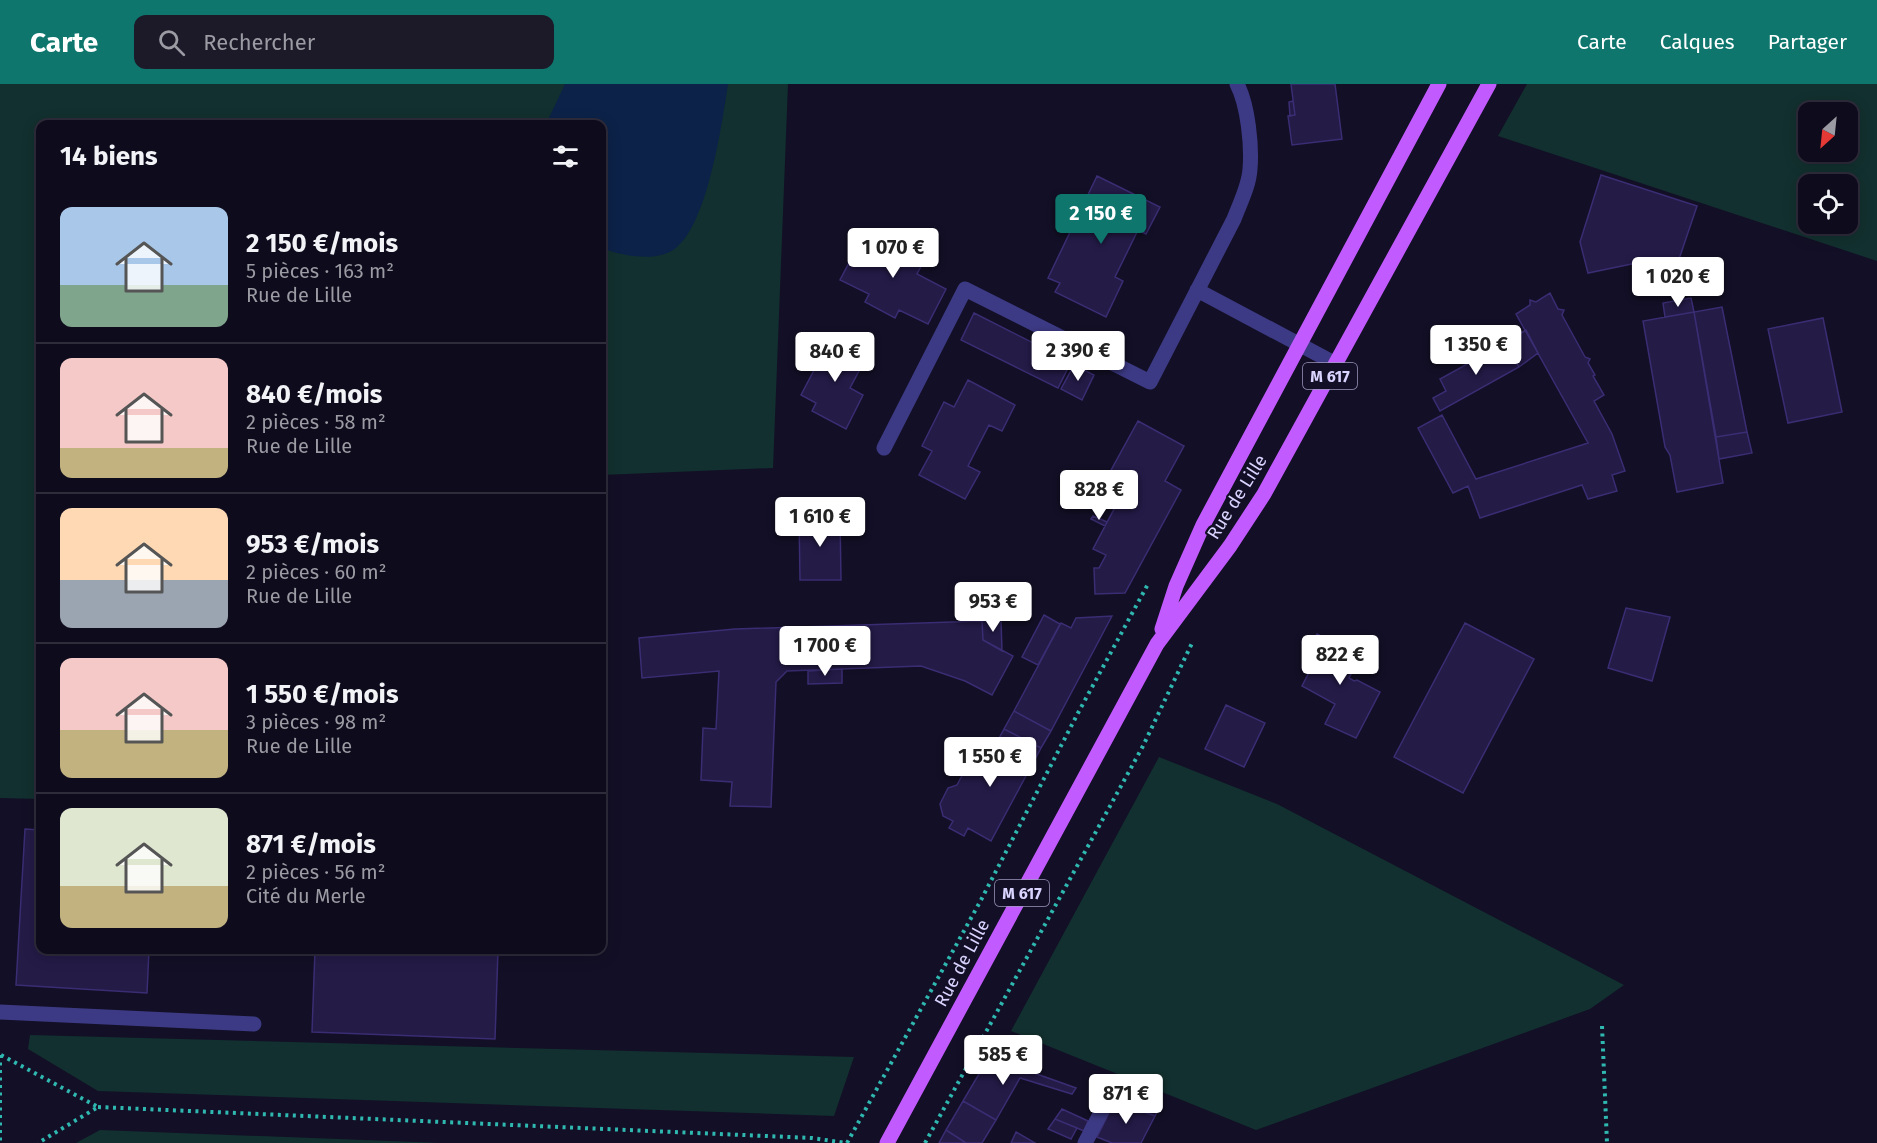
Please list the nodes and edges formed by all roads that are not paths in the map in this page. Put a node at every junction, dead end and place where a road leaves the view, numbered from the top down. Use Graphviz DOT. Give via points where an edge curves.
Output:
graph roads {
  1 [pos="1238,84"];
  2 [pos="1439,84"];
  3 [pos="1489,84"];
  4 [pos="1197,290"];
  5 [pos="1299,344"];
  6 [pos="1336,364"];
  7 [pos="884,448"];
  8 [pos="1157,644"];
  9 [pos="0,1012"];
  10 [pos="254,1024"];
  11 [pos="1117,1082"];
  12 [pos="887,1143"];
  13 [pos="1085,1143"];
  1 -- 4 [label="street" via="1247,123 1250,170 1234,219"];
  2 -- 5 [label="main road, Rue de Lille / M 617"];
  3 -- 6 [label="main road, Rue de Lille / M 617"];
  4 -- 5 [label="street"];
  4 -- 7 [label="street" via="1150,382 965,289"];
  5 -- 6 [label="street"];
  5 -- 8 [label="main road, Rue de Lille / M 617" via="1203,525 1176,586"];
  6 -- 8 [label="main road, Rue de Lille / M 617" via="1245,526"];
  8 -- 12 [label="main road, Rue de Lille / M 617"];
  9 -- 10 [label="street"];
  11 -- 13 [label="street"];
}
